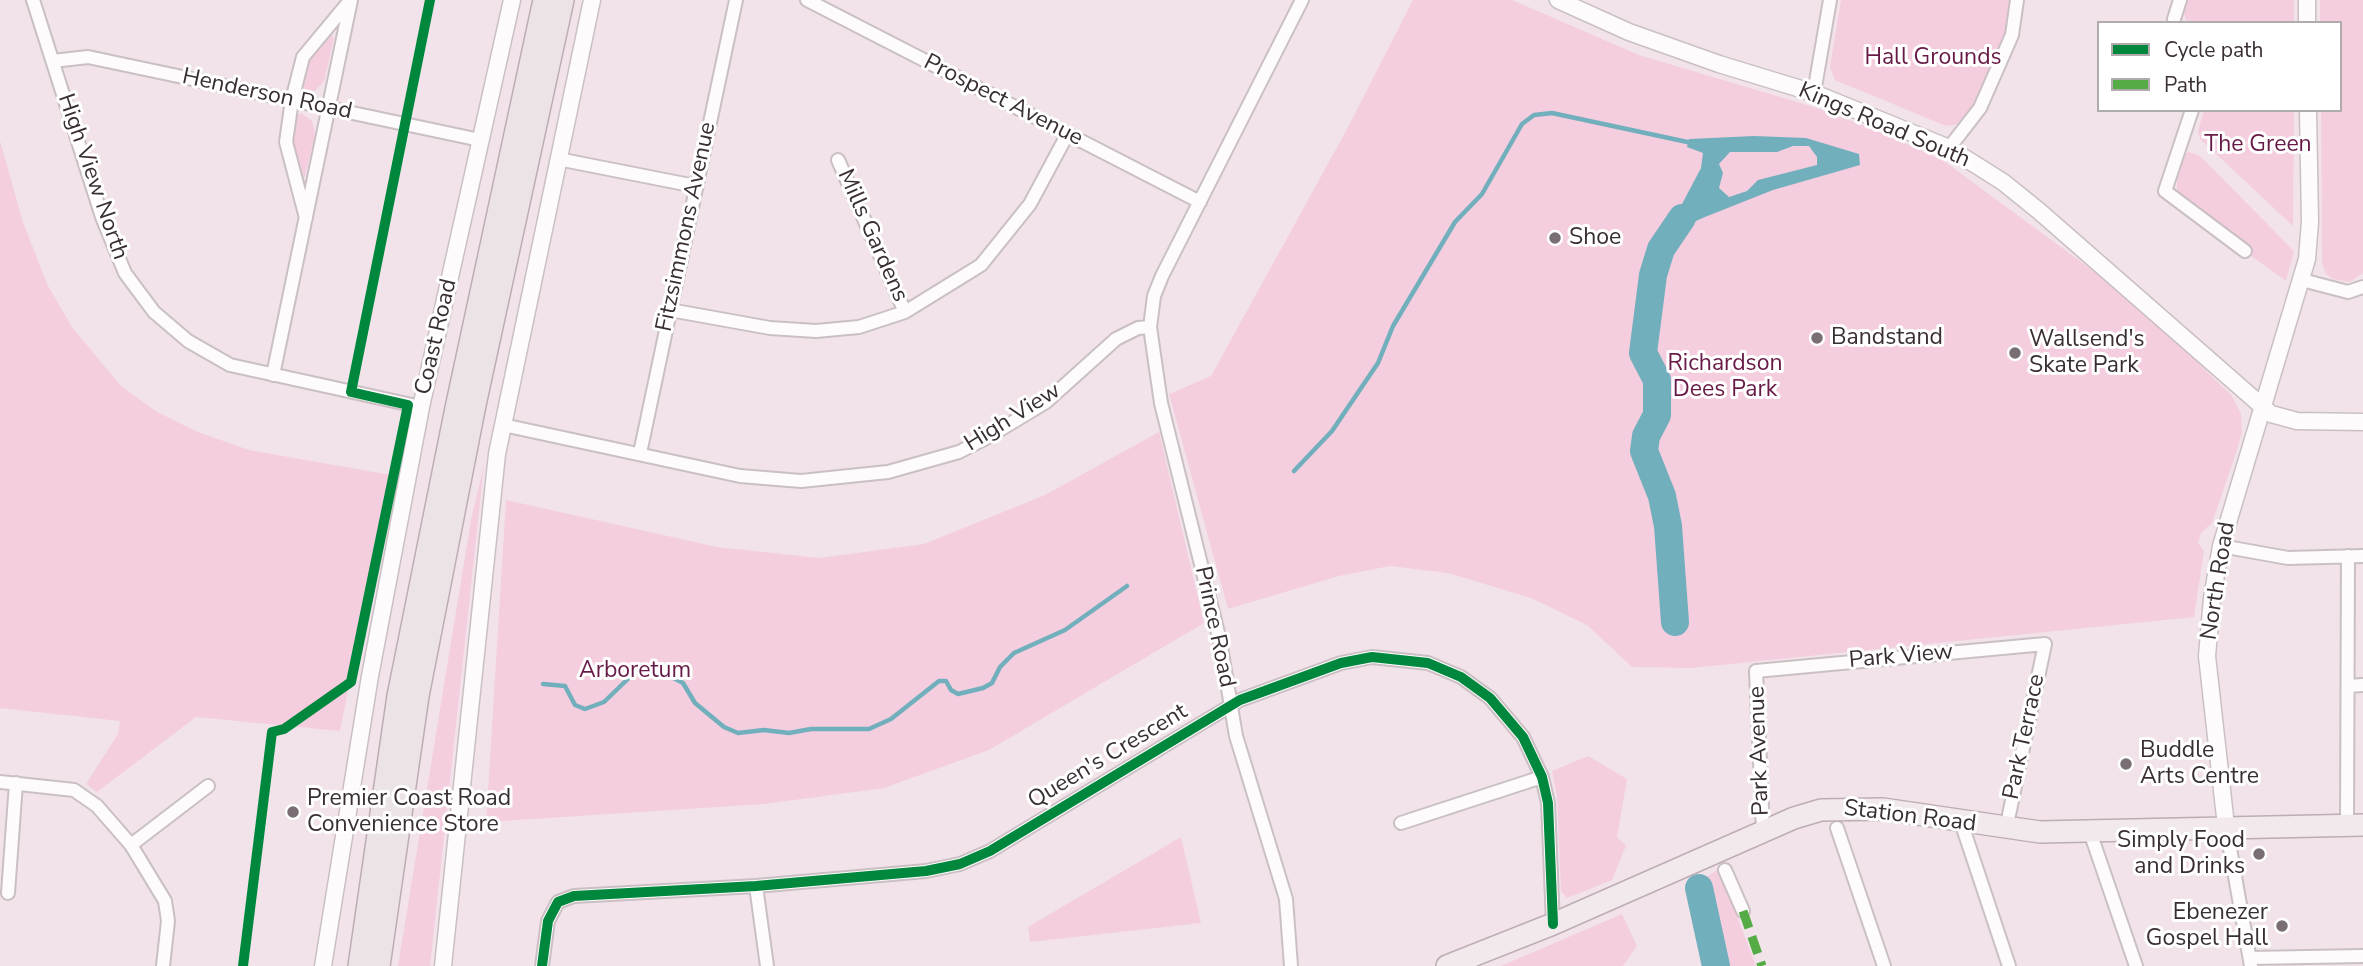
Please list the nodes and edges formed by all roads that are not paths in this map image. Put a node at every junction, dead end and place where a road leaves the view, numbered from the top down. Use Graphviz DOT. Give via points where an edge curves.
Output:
graph roads {
  1 [pos="33,0"];
  2 [pos="351,0"];
  3 [pos="512,0"];
  4 [pos="544,0"];
  5 [pos="563,0"];
  6 [pos="592,0"];
  7 [pos="736,0"];
  8 [pos="807,0"];
  9 [pos="1302,0"];
  10 [pos="1558,0"];
  11 [pos="1830,0"];
  12 [pos="2017,0"];
  13 [pos="2180,0"];
  14 [pos="2307,0"];
  15 [pos="2174,19"];
  16 [pos="2307,21"];
  17 [pos="53,61"];
  18 [pos="1814,93"];
  19 [pos="292,100"];
  20 [pos="330,108"];
  21 [pos="2191,112"];
  22 [pos="2308,112"];
  23 [pos="1067,135"];
  24 [pos="480,140"];
  25 [pos="1949,148"];
  26 [pos="558,159"];
  27 [pos="838,160"];
  28 [pos="695,186"];
  29 [pos="1200,202"];
  30 [pos="307,222"];
  31 [pos="2245,251"];
  32 [pos="2302,280"];
  33 [pos="2363,287"];
  34 [pos="670,310"];
  35 [pos="905,312"];
  36 [pos="1150,327"];
  37 [pos="273,375"];
  38 [pos="421,407"];
  39 [pos="2262,408"];
  40 [pos="2363,422"];
  41 [pos="503,425"];
  42 [pos="640,453"];
  43 [pos="2221,546"];
  44 [pos="2348,556"];
  45 [pos="2363,556"];
  46 [pos="2045,644"];
  47 [pos="1756,671"];
  48 [pos="2348,685"];
  49 [pos="2363,685"];
  50 [pos="1230,706"];
  51 [pos="1542,777"];
  52 [pos="0,782"];
  53 [pos="16,783"];
  54 [pos="208,786"];
  55 [pos="1961,822"];
  56 [pos="1401,823"];
  57 [pos="2355,825"];
  58 [pos="2226,826"];
  59 [pos="1837,828"];
  60 [pos="2006,829"];
  61 [pos="1763,831"];
  62 [pos="2090,832"];
  63 [pos="131,845"];
  64 [pos="1725,870"];
  65 [pos="756,886"];
  66 [pos="8,892"];
  67 [pos="1743,911"];
  68 [pos="1553,924"];
  69 [pos="2363,956"];
  70 [pos="2250,962"];
  71 [pos="2317,962"];
  72 [pos="163,966"];
  73 [pos="323,966"];
  74 [pos="359,966"];
  75 [pos="379,966"];
  76 [pos="443,966"];
  77 [pos="542,966"];
  78 [pos="767,966"];
  79 [pos="1291,966"];
  80 [pos="1447,966"];
  81 [pos="1884,966"];
  82 [pos="2009,966"];
  83 [pos="2136,966"];
  1 -- 17 [label="street, High View North"];
  2 -- 19 [label="street" via="303,57"];
  2 -- 20 [label="street"];
  3 -- 24 [label="street, Coast Road"];
  4 -- 74 [label="highway, Coast Road" via="398,696"];
  5 -- 75 [label="highway" via="475,405 418,696"];
  6 -- 26 [label="street"];
  7 -- 28 [label="street, Fitzsimmons Avenue"];
  8 -- 23 [label="street, Prospect Avenue"];
  9 -- 29 [label="street"];
  10 -- 18 [label="street, Kings Road South" via="1642,37"];
  11 -- 18 [label="street"];
  12 -- 25 [label="street" via="2012,35 1980,108"];
  13 -- 15 [label="street"];
  14 -- 16 [label="street"];
  17 -- 19 [label="street, Henderson Road" via="89,57"];
  17 -- 37 [label="street, High View North" via="102,217 125,274 154,313 188,341 230,365"];
  18 -- 25 [label="street, Kings Road South"];
  19 -- 20 [label="street, Henderson Road"];
  19 -- 30 [label="street" via="286,142"];
  20 -- 24 [label="street, Henderson Road"];
  20 -- 30 [label="street"];
  21 -- 31 [label="street" via="2165,191"];
  22 -- 32 [label="street" via="2310,222"];
  23 -- 29 [label="street, Prospect Avenue"];
  23 -- 35 [label="street" via="1030,204 982,265"];
  24 -- 38 [label="street, Coast Road"];
  25 -- 39 [label="street, Kings Road South" via="2049,219"];
  26 -- 28 [label="street"];
  26 -- 41 [label="street"];
  27 -- 35 [label="street, Mills Gardens"];
  28 -- 34 [label="street, Fitzsimmons Avenue"];
  29 -- 36 [label="street" via="1157,286"];
  30 -- 37 [label="street"];
  32 -- 33 [label="street" via="2348,292"];
  32 -- 39 [label="street, North Road"];
  34 -- 35 [label="street" via="770,328 816,331 859,327"];
  34 -- 42 [label="street, Fitzsimmons Avenue"];
  36 -- 42 [label="street, High View" via="1116,339 1073,380 1017,421 959,452 919,464 801,481 740,475"];
  36 -- 50 [label="street, Prince Road" via="1161,403 1220,641"];
  37 -- 38 [label="street, High View North"];
  38 -- 73 [label="street, Coast Road" via="370,676"];
  39 -- 40 [label="street" via="2297,421"];
  39 -- 43 [label="street, North Road"];
  41 -- 42 [label="street, High View"];
  41 -- 76 [label="street"];
  43 -- 44 [label="street" via="2288,558"];
  43 -- 58 [label="street, North Road" via="2207,656"];
  44 -- 45 [label="street"];
  44 -- 48 [label="street"];
  46 -- 47 [label="street, Park View"];
  46 -- 60 [label="street, Park Terrace"];
  47 -- 61 [label="street, Park Avenue"];
  48 -- 49 [label="street"];
  48 -- 57 [label="street"];
  50 -- 51 [label="street, Queen's Crescent" via="1357,659 1428,663 1461,677 1490,698 1523,737"];
  50 -- 65 [label="street, Queen's Crescent" via="990,851 960,864"];
  50 -- 79 [label="street, Prince Road" via="1286,899"];
  51 -- 56 [label="street"];
  51 -- 68 [label="street, Queen's Crescent" via="1549,814"];
  52 -- 53 [label="street"];
  53 -- 63 [label="street" via="82,793"];
  53 -- 66 [label="street"];
  54 -- 63 [label="street"];
  55 -- 60 [label="main road, Station Road"];
  55 -- 61 [label="main road, Station Road" via="1882,809 1834,808"];
  55 -- 82 [label="street"];
  57 -- 58 [label="main road, Station Road"];
  58 -- 62 [label="main road, Station Road"];
  58 -- 70 [label="street, North Road"];
  59 -- 81 [label="street"];
  60 -- 62 [label="main road, Station Road"];
  61 -- 68 [label="main road, Station Road"];
  62 -- 83 [label="street"];
  63 -- 72 [label="street" via="166,901"];
  64 -- 67 [label="street"];
  65 -- 77 [label="street, Queen's Crescent" via="574,895 558,902 548,921"];
  65 -- 78 [label="street"];
  68 -- 80 [label="main road, Station Road"];
  69 -- 71 [label="street"];
  70 -- 71 [label="street"];
}
